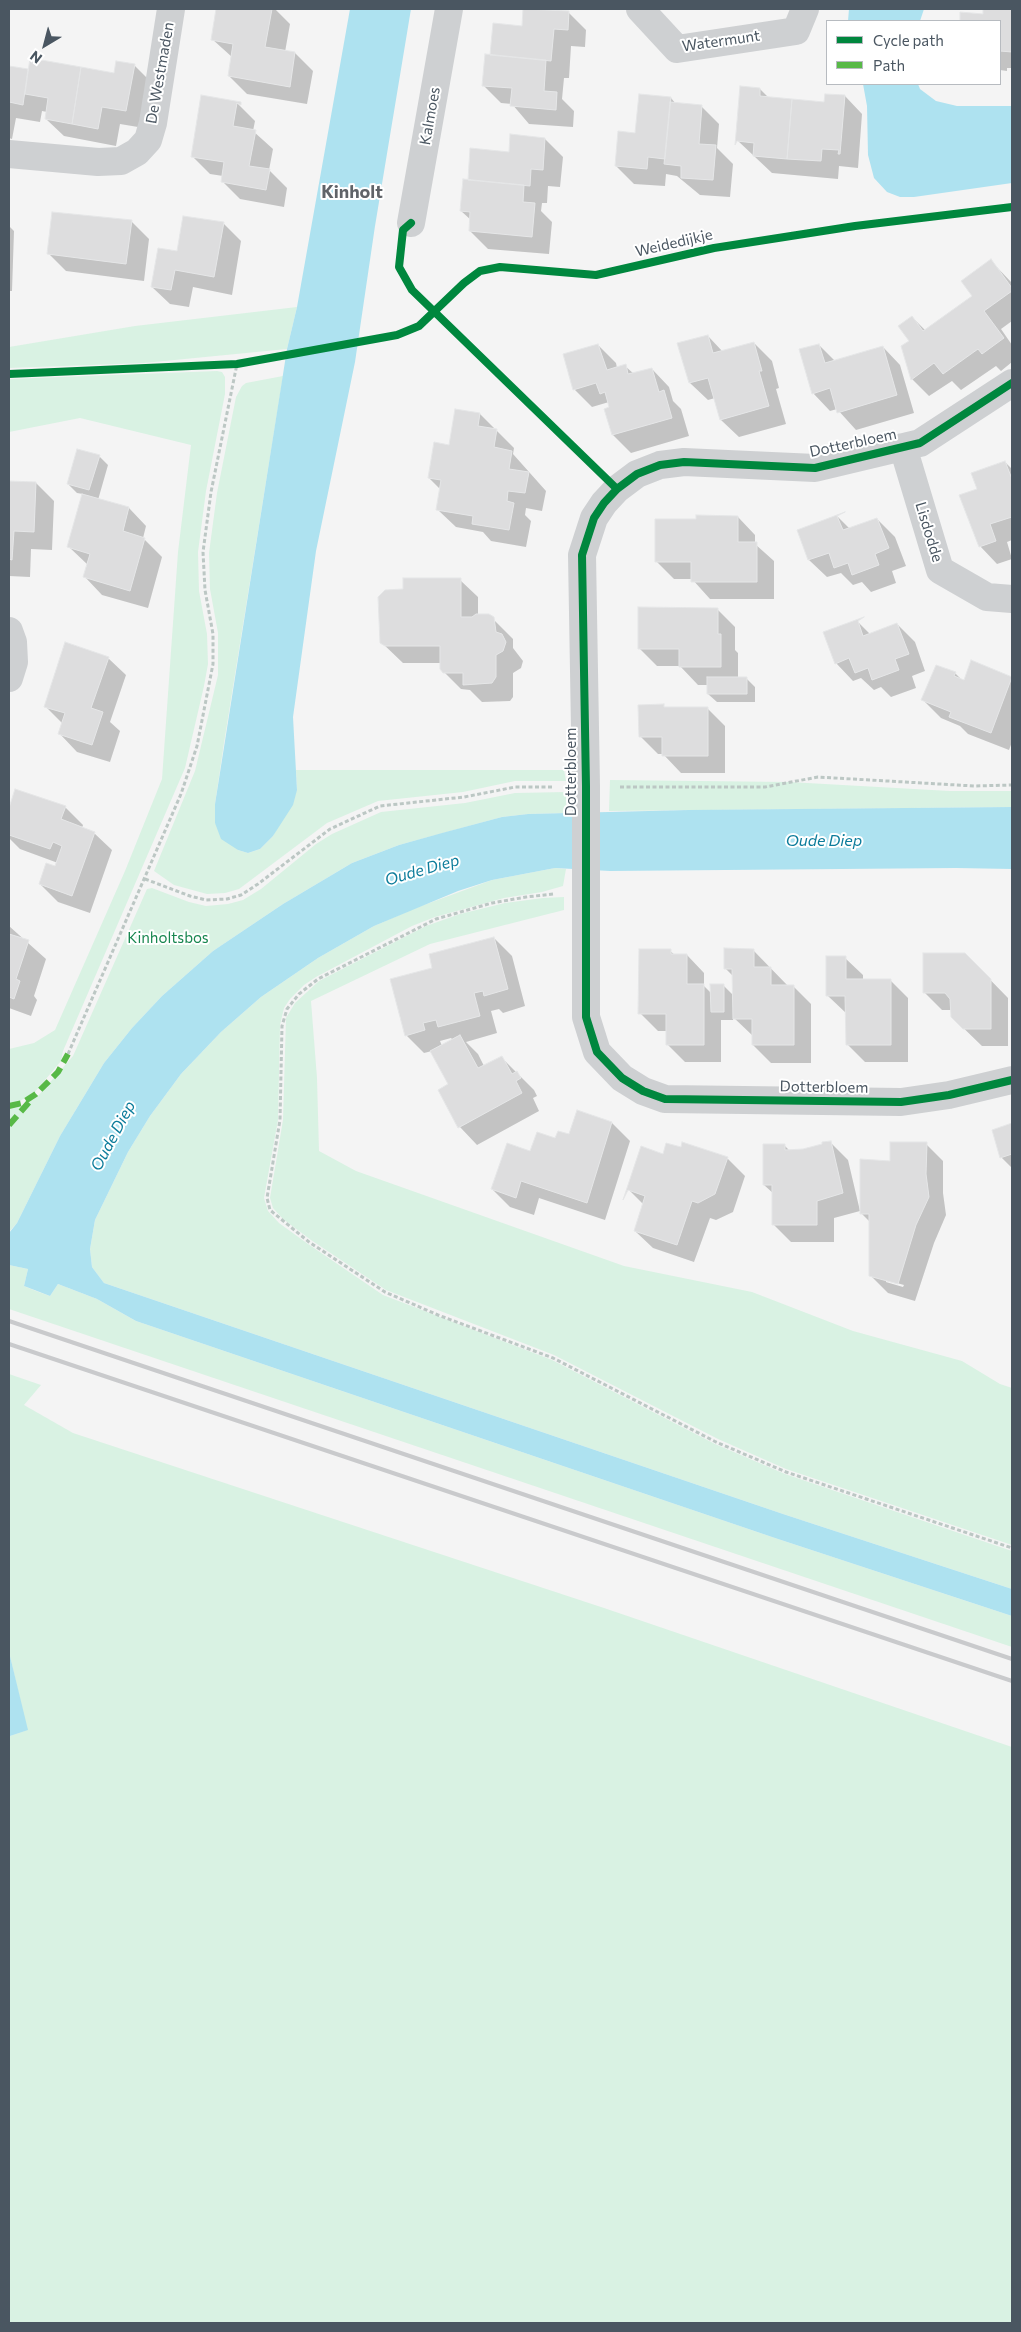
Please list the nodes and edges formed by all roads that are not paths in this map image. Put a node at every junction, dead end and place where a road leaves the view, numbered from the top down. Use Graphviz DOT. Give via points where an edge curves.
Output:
graph roads {
  1 [pos="171,9"];
  2 [pos="449,9"];
  3 [pos="640,9"];
  4 [pos="805,9"];
  5 [pos="9,154"];
  6 [pos="411,223"];
  7 [pos="1012,383"];
  8 [pos="903,447"];
  9 [pos="1012,599"];
  10 [pos="9,631"];
  11 [pos="9,678"];
  12 [pos="1012,1080"];
  1 -- 5 [label="street, De Westmaden" via="153,123 148,140 137,152 121,161 98,162"];
  2 -- 6 [label="street, Kalmoes"];
  3 -- 4 [label="street, Watermunt" via="677,49 796,31"];
  7 -- 8 [label="street, Dotterbloem" via="920,444"];
  8 -- 9 [label="street, Lisdodde" via="940,570 987,597"];
  8 -- 12 [label="street, Dotterbloem" via="815,468 684,462 652,468 617,488 594,518 582,555 586,1017 597,1052 610,1066 643,1091 665,1098 902,1102"];
  10 -- 11 [label="street" via="14,662"];
}
